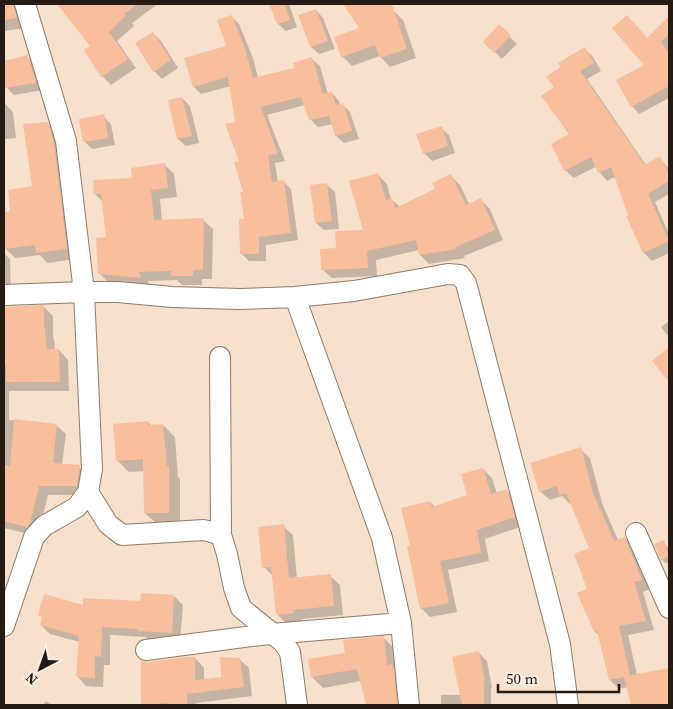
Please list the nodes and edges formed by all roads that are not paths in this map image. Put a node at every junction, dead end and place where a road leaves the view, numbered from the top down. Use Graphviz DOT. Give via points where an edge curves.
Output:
graph roads {
  1 [pos="25,4"];
  2 [pos="84,292"];
  3 [pos="4,294"];
  4 [pos="295,296"];
  5 [pos="220,357"];
  6 [pos="88,492"];
  7 [pos="636,533"];
  8 [pos="221,535"];
  9 [pos="669,608"];
  10 [pos="401,623"];
  11 [pos="4,626"];
  12 [pos="273,634"];
  13 [pos="146,650"];
  14 [pos="297,705"];
  15 [pos="409,705"];
  16 [pos="568,705"];
  1 -- 2 [label="street" via="66,140"];
  2 -- 3 [label="street"];
  2 -- 4 [label="street" via="240,299"];
  2 -- 6 [label="street" via="92,469"];
  4 -- 10 [label="street" via="382,538"];
  4 -- 16 [label="street" via="354,291 448,274 460,275 466,283 560,644"];
  5 -- 8 [label="street"];
  6 -- 8 [label="street" via="108,524 122,535 204,530"];
  6 -- 11 [label="street" via="77,507 44,526 34,537"];
  7 -- 9 [label="street"];
  8 -- 12 [label="street" via="242,608"];
  10 -- 12 [label="street"];
  10 -- 15 [label="street"];
  12 -- 13 [label="street"];
  12 -- 14 [label="street" via="284,642 290,652"];
}
